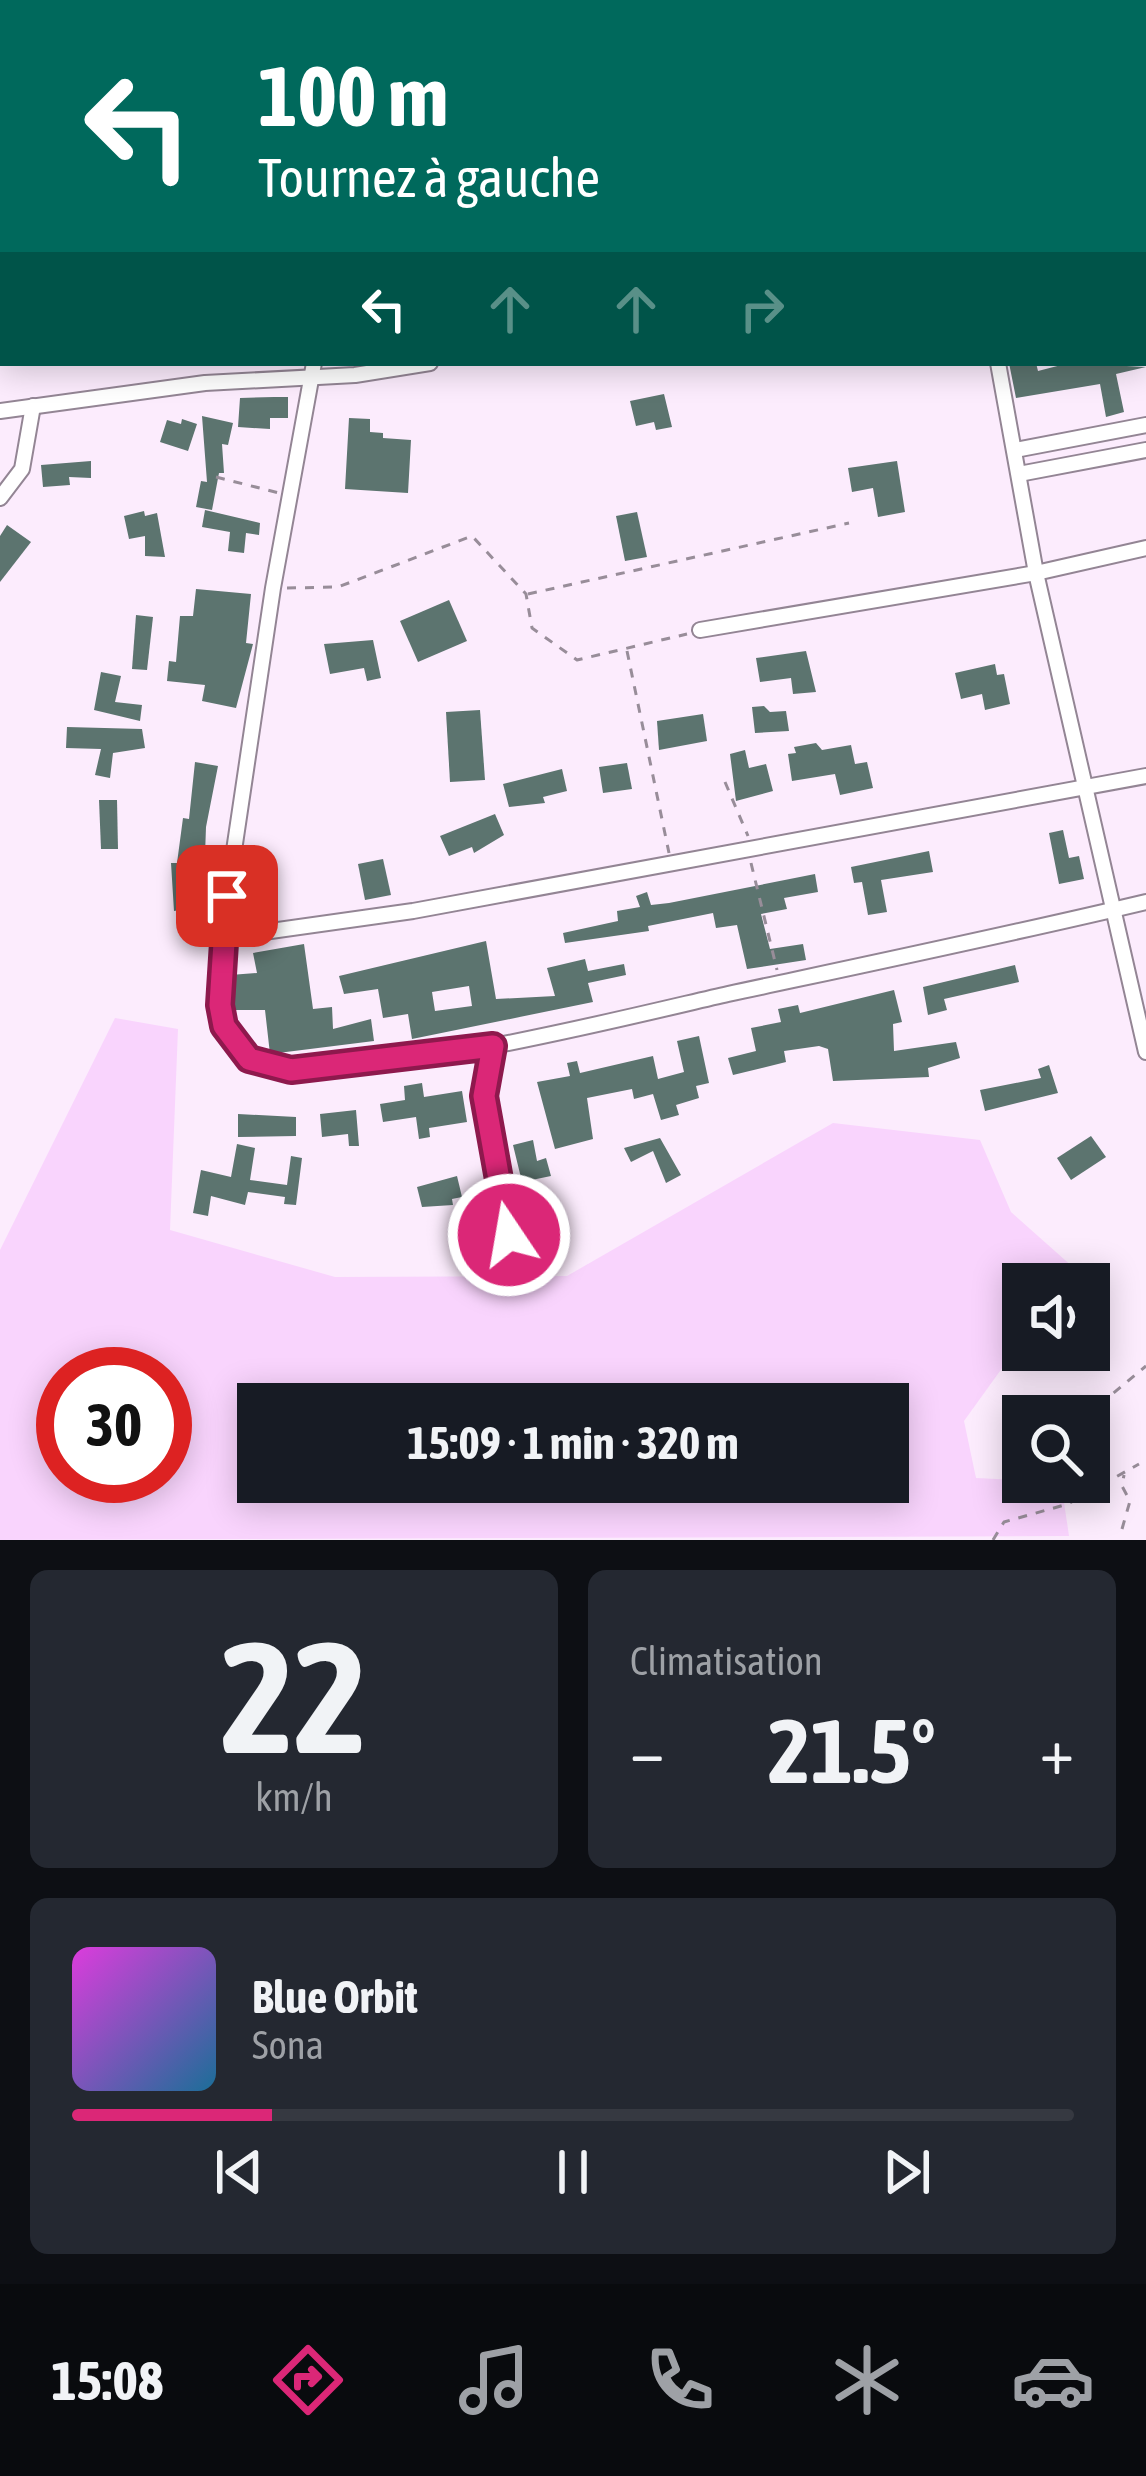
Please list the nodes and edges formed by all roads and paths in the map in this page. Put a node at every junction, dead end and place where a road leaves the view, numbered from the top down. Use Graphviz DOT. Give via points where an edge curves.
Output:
graph roads {
  1 [pos="387,366"];
  2 [pos="999,366"];
  3 [pos="315,371"];
  4 [pos="33,406"];
  5 [pos="0,411"];
  6 [pos="1146,425"];
  7 [pos="1015,450"];
  8 [pos="1146,450"];
  9 [pos="1019,474"];
  10 [pos="216,477"];
  11 [pos="292,496"];
  12 [pos="0,498"];
  13 [pos="849,523"];
  14 [pos="1146,548"];
  15 [pos="1036,573"];
  16 [pos="273,588"];
  17 [pos="526,595"];
  18 [pos="700,630"];
  19 [pos="627,650"];
  20 [pos="1146,776"];
  21 [pos="725,782"];
  22 [pos="1086,787"];
  23 [pos="748,852"];
  24 [pos="671,860"];
  25 [pos="1146,902"];
  26 [pos="1114,909"];
  27 [pos="221,938"];
  28 [pos="779,983"];
  29 [pos="493,1046"];
  30 [pos="1146,1052"];
  31 [pos="543,1252"];
  32 [pos="1146,1366"];
  33 [pos="1110,1396"];
  34 [pos="1139,1464"];
  35 [pos="1124,1475"];
  36 [pos="1122,1529"];
  37 [pos="993,1540"];
  1 -- 3 [label="street"];
  2 -- 7 [label="street"];
  3 -- 4 [label="street"];
  3 -- 11 [label="street"];
  4 -- 5 [label="street"];
  4 -- 12 [label="street" via="22,469"];
  6 -- 7 [label="street"];
  7 -- 9 [label="street"];
  8 -- 9 [label="street"];
  9 -- 15 [label="street"];
  10 -- 11 [label="path"];
  11 -- 16 [label="street"];
  13 -- 17 [label="path"];
  14 -- 15 [label="street"];
  15 -- 18 [label="street"];
  15 -- 22 [label="street"];
  16 -- 17 [label="path" via="338,586 472,536"];
  16 -- 27 [label="street"];
  17 -- 19 [label="path" via="532,628 577,660"];
  18 -- 19 [label="path"];
  19 -- 24 [label="path"];
  20 -- 22 [label="street"];
  21 -- 23 [label="path"];
  22 -- 23 [label="street"];
  22 -- 26 [label="street"];
  23 -- 24 [label="street"];
  23 -- 28 [label="path"];
  24 -- 27 [label="street" via="413,911"];
  25 -- 26 [label="street"];
  26 -- 28 [label="street"];
  26 -- 30 [label="street"];
  27 -- 29 [label="street" via="224,1026 239,1051 264,1066 291,1070"];
  28 -- 29 [label="street"];
  29 -- 31 [label="street" via="484,1096 508,1233 536,1233"];
  32 -- 33 [label="path"];
  34 -- 35 [label="path"];
  35 -- 36 [label="path" via="1130,1501"];
  35 -- 37 [label="path" via="1068,1504 1004,1522"];
}
